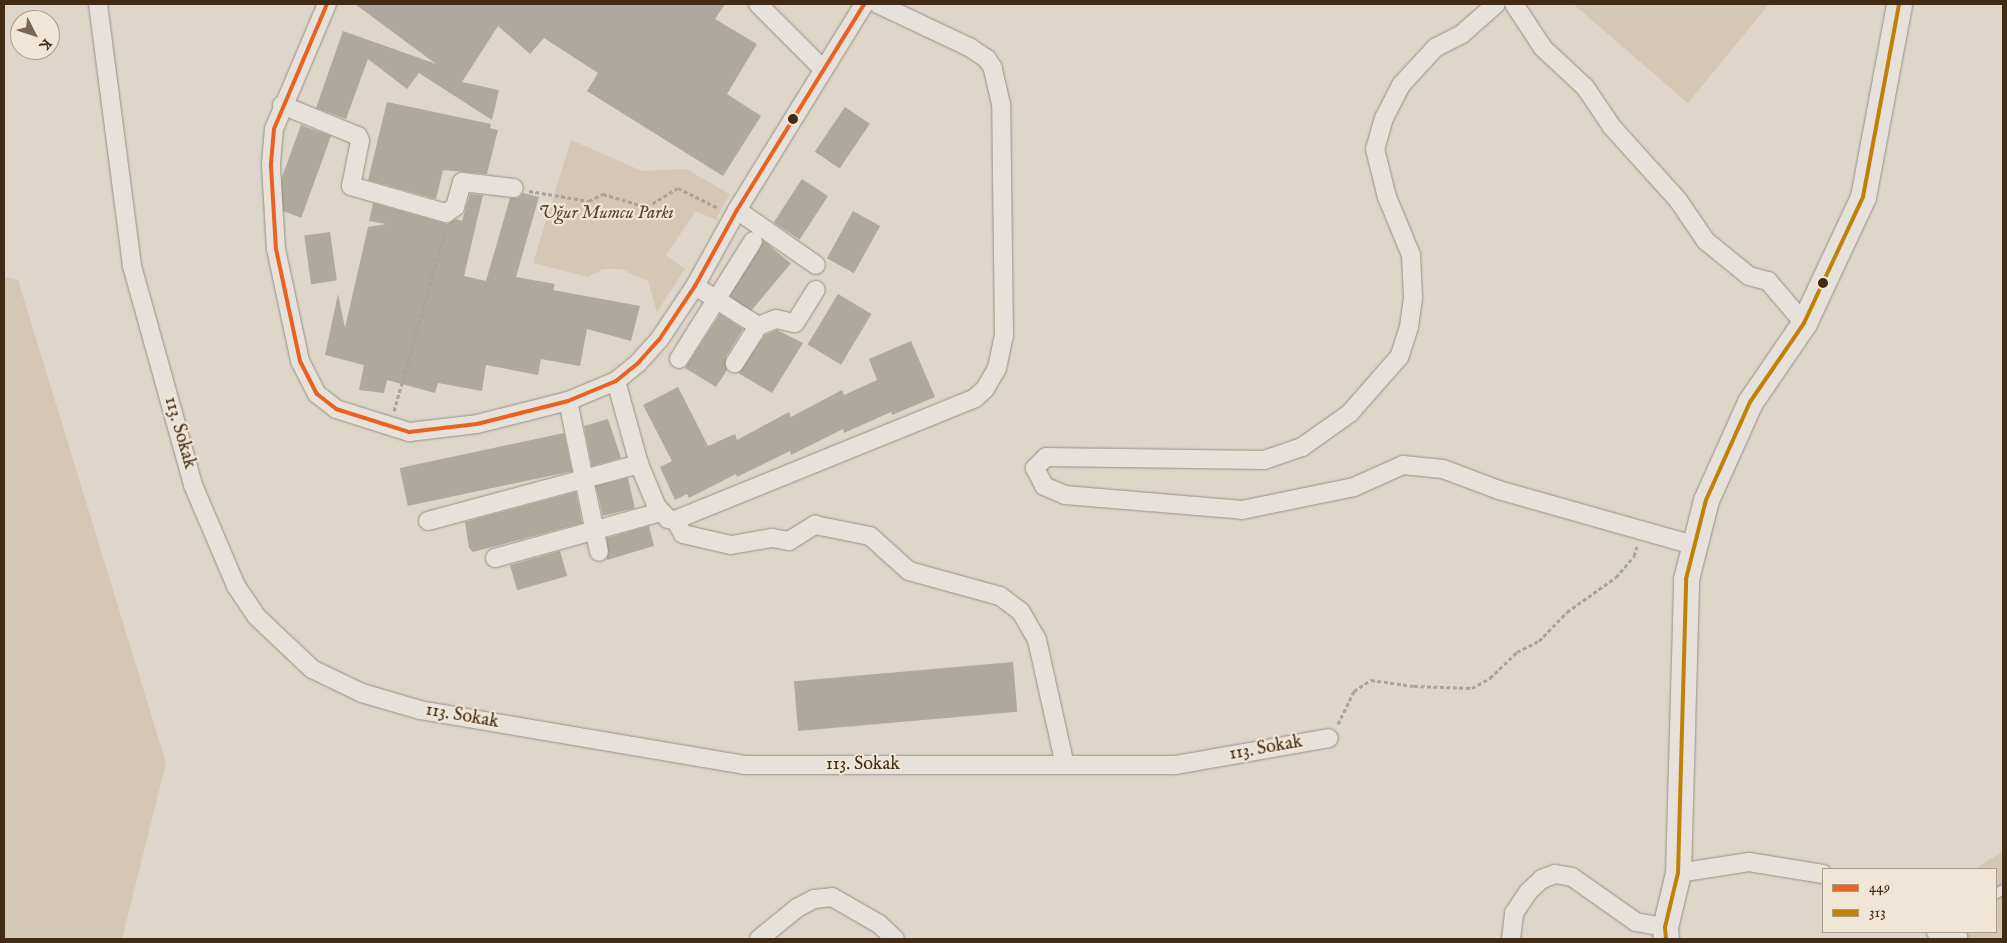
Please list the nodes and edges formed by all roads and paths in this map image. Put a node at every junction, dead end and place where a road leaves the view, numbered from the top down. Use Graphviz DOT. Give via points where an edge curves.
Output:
graph roads {
  1 [pos="98,4"];
  2 [pos="327,4"];
  3 [pos="758,4"];
  4 [pos="864,4"];
  5 [pos="878,4"];
  6 [pos="1496,4"];
  7 [pos="1514,4"];
  8 [pos="1899,4"];
  9 [pos="823,69"];
  10 [pos="282,105"];
  11 [pos="514,188"];
  12 [pos="451,212"];
  13 [pos="735,214"];
  14 [pos="753,241"];
  15 [pos="816,265"];
  16 [pos="695,286"];
  17 [pos="816,290"];
  18 [pos="716,300"];
  19 [pos="1804,323"];
  20 [pos="758,326"];
  21 [pos="679,359"];
  22 [pos="735,364"];
  23 [pos="616,381"];
  24 [pos="568,401"];
  25 [pos="389,429"];
  26 [pos="639,464"];
  27 [pos="584,480"];
  28 [pos="668,516"];
  29 [pos="428,521"];
  30 [pos="1643,529"];
  31 [pos="594,531"];
  32 [pos="1694,545"];
  33 [pos="599,552"];
  34 [pos="494,558"];
  35 [pos="1329,738"];
  36 [pos="1065,765"];
  37 [pos="1678,873"];
  38 [pos="1822,874"];
  39 [pos="1665,933"];
  40 [pos="1942,933"];
  41 [pos="1959,936"];
  42 [pos="759,939"];
  43 [pos="895,939"];
  44 [pos="1511,939"];
  1 -- 36 [label="street, 113. Sokak" via="132,266 193,485 236,586 256,616 312,668 362,694 420,710 744,765"];
  2 -- 10 [label="street"];
  3 -- 9 [label="street"];
  4 -- 9 [label="street"];
  5 -- 28 [label="street" via="969,47 987,59 993,68 1001,104 1004,327 997,368 985,389 975,398"];
  6 -- 30 [label="street" via="1462,34 1436,47 1401,85 1384,118 1375,149 1387,197 1412,255 1413,298 1409,327 1399,357 1350,413 1302,446 1264,460 1046,457 1035,468 1044,486 1065,495 1242,510 1354,488 1403,465 1443,469 1499,490"];
  7 -- 19 [label="street" via="1543,48 1585,87 1612,127 1678,200 1706,241 1749,276 1768,281"];
  8 -- 19 [label="street" via="1862,197"];
  9 -- 13 [label="street"];
  10 -- 12 [label="street" via="358,136 360,141 352,186"];
  10 -- 25 [label="street" via="274,129 271,166 276,249 300,361 317,394 336,409"];
  11 -- 12 [label="street" via="462,182"];
  11 -- 13 [label="path" via="589,201 603,194 647,207 678,188"];
  12 -- 25 [label="path"];
  13 -- 15 [label="street"];
  13 -- 16 [label="street"];
  14 -- 18 [label="street"];
  16 -- 18 [label="street"];
  16 -- 23 [label="street" via="659,340"];
  17 -- 20 [label="street" via="795,323 776,318"];
  18 -- 20 [label="street"];
  18 -- 21 [label="street"];
  19 -- 32 [label="street" via="1750,402 1706,500"];
  20 -- 22 [label="street"];
  23 -- 24 [label="street"];
  23 -- 26 [label="street"];
  24 -- 25 [label="street" via="477,424 409,432"];
  24 -- 27 [label="street"];
  26 -- 27 [label="street"];
  26 -- 28 [label="street"];
  27 -- 29 [label="street"];
  27 -- 31 [label="street"];
  28 -- 31 [label="street"];
  28 -- 36 [label="street" via="683,534 731,545 772,538 789,541 815,525 870,536 909,571 1000,596 1021,612 1037,640"];
  30 -- 32 [label="street"];
  30 -- 35 [label="path" via="1634,556 1616,577 1567,612 1538,640 1517,652 1490,678 1472,688 1414,686 1370,680 1354,691"];
  31 -- 33 [label="street"];
  31 -- 34 [label="street"];
  32 -- 37 [label="street" via="1686,579"];
  35 -- 36 [label="street, 113. Sokak" via="1175,765"];
  37 -- 38 [label="street" via="1749,862"];
  37 -- 39 [label="street"];
  39 -- 44 [label="street" via="1636,922 1572,877 1555,874 1542,879 1528,892 1514,913"];
  40 -- 41 [label="street"];
  42 -- 43 [label="street" via="797,908 814,899 832,897 879,924"];
}
